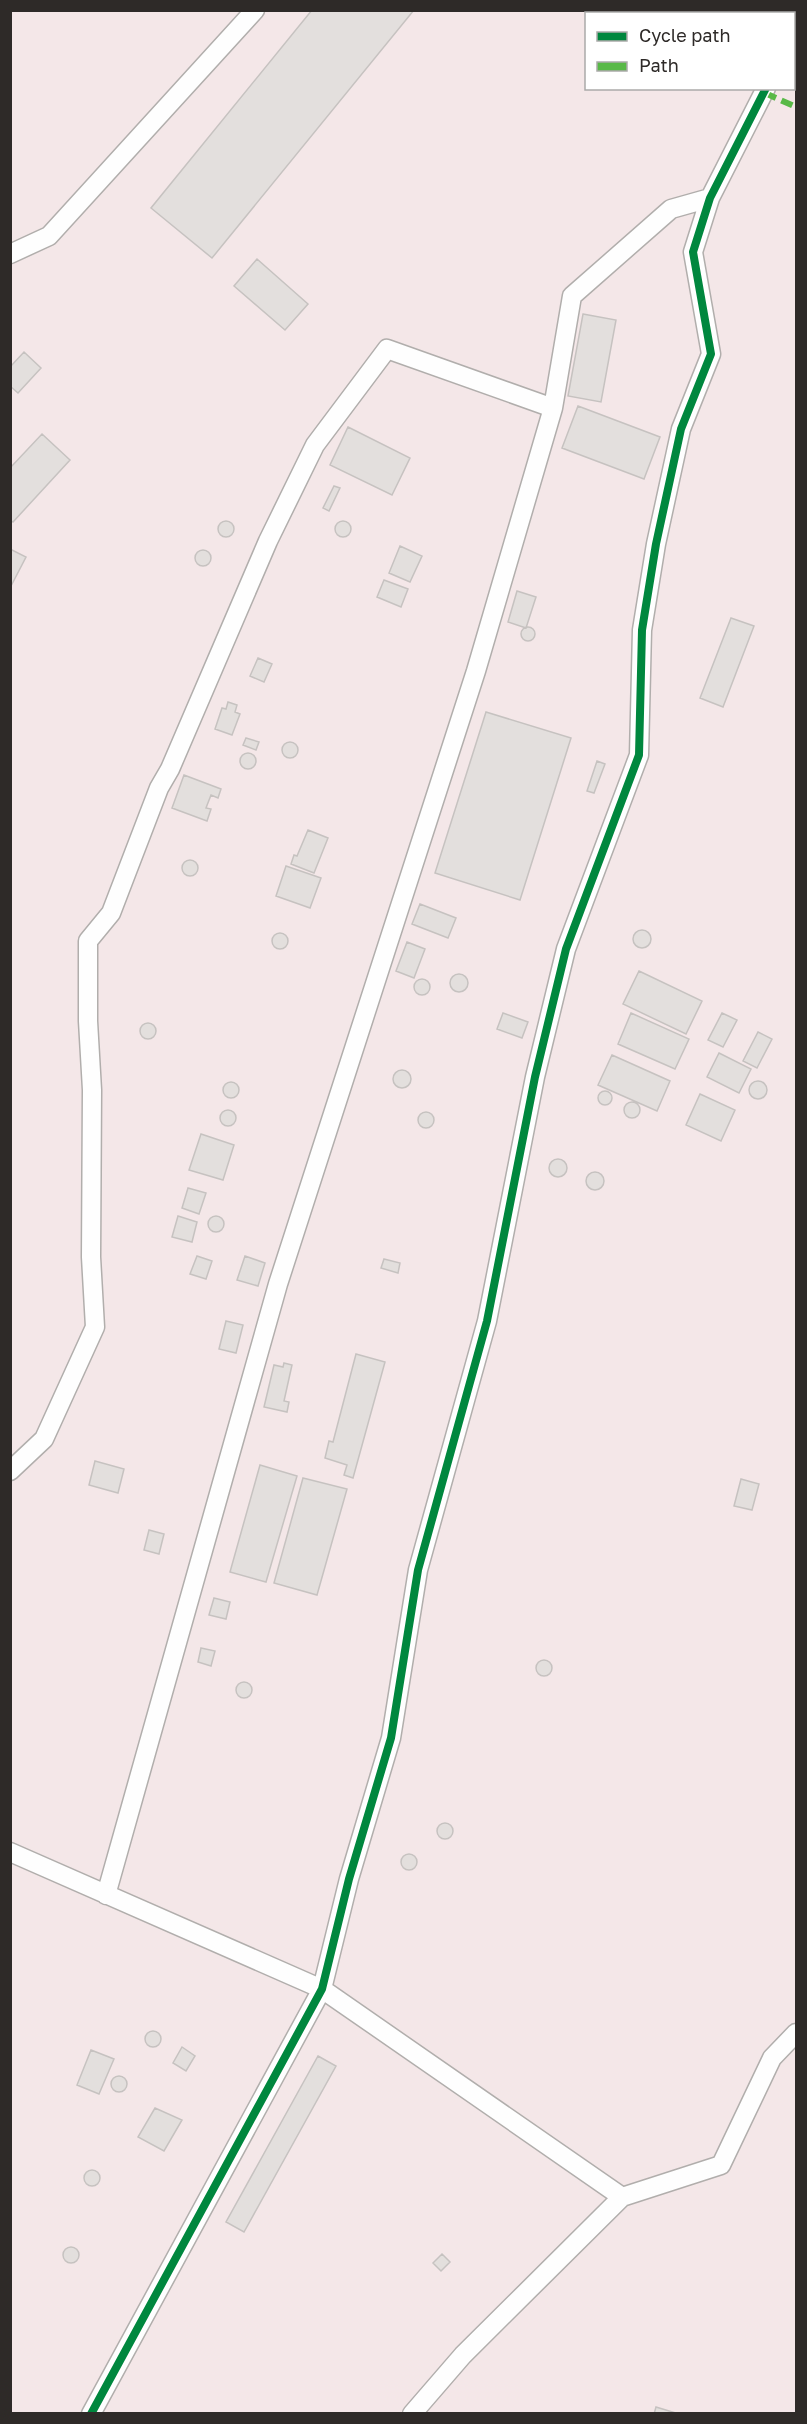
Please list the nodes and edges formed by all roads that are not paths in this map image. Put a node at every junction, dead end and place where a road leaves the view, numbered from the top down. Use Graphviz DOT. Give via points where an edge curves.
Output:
graph roads {
  1 [pos="255,10"];
  2 [pos="765,90"];
  3 [pos="710,198"];
  4 [pos="10,254"];
  5 [pos="553,408"];
  6 [pos="10,1471"];
  7 [pos="10,1852"];
  8 [pos="106,1895"];
  9 [pos="322,1989"];
  10 [pos="796,2033"];
  11 [pos="621,2197"];
  12 [pos="413,2413"];
  13 [pos="91,2414"];
  1 -- 4 [label="street" via="49,236"];
  2 -- 3 [label="street"];
  3 -- 5 [label="street" via="670,209 572,296"];
  3 -- 9 [label="street" via="693,252 711,354 681,429 656,544 642,630 639,755 566,949 535,1077 487,1320 418,1570 391,1738 349,1879"];
  5 -- 6 [label="street" via="387,349 315,445 268,541 159,788 111,913 88,941 95,1327 44,1439"];
  5 -- 8 [label="street" via="476,671 278,1284"];
  7 -- 8 [label="street"];
  8 -- 9 [label="street"];
  9 -- 11 [label="street"];
  9 -- 13 [label="street"];
  10 -- 11 [label="street" via="772,2058 721,2165"];
  11 -- 12 [label="street" via="464,2355"];
}
